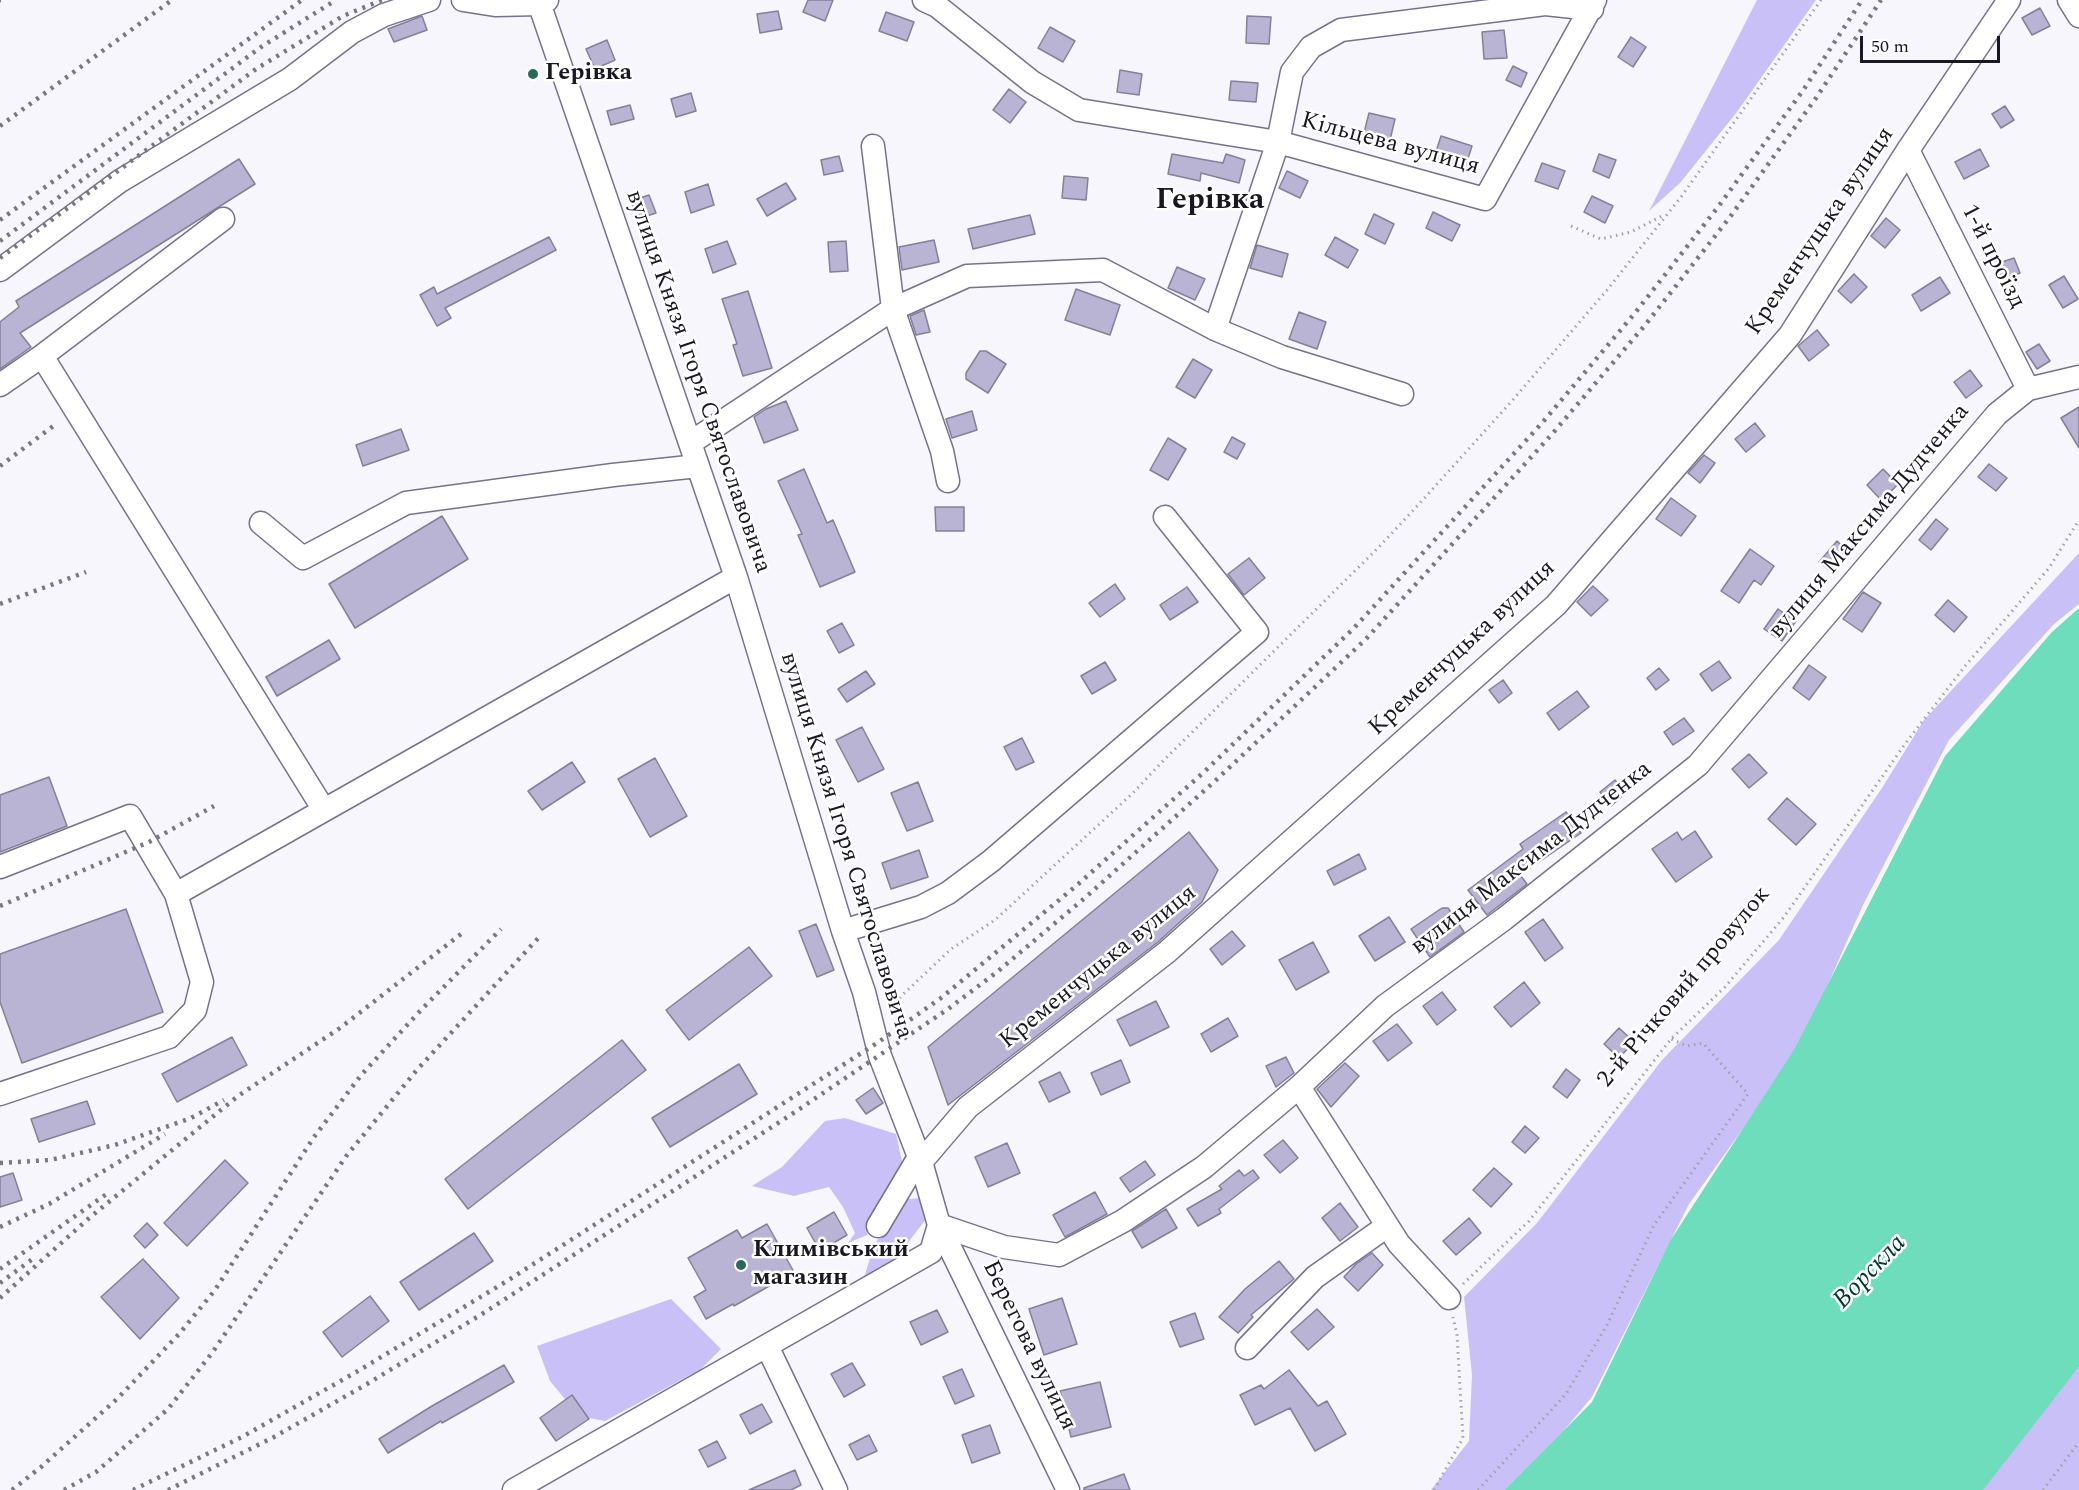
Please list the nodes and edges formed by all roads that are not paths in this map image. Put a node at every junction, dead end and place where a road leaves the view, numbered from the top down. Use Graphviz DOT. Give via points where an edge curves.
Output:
graph roads {
  1 [pos="429,0"];
  2 [pos="463,0"];
  3 [pos="924,0"];
  4 [pos="2009,0"];
  5 [pos="2069,0"];
  6 [pos="542,1"];
  7 [pos="1593,4"];
  8 [pos="2079,16"];
  9 [pos="1278,142"];
  10 [pos="873,146"];
  11 [pos="1908,150"];
  12 [pos="222,219"];
  13 [pos="0,270"];
  14 [pos="893,309"];
  15 [pos="1215,329"];
  16 [pos="42,356"];
  17 [pos="2079,377"];
  18 [pos="0,385"];
  19 [pos="2028,388"];
  20 [pos="1402,394"];
  21 [pos="690,443"];
  22 [pos="698,466"];
  23 [pos="948,482"];
  24 [pos="1165,517"];
  25 [pos="261,523"];
  26 [pos="736,577"];
  27 [pos="324,810"];
  28 [pos="0,867"];
  29 [pos="176,894"];
  30 [pos="843,931"];
  31 [pos="1299,1087"];
  32 [pos="0,1094"];
  33 [pos="920,1159"];
  34 [pos="939,1225"];
  35 [pos="878,1226"];
  36 [pos="1388,1226"];
  37 [pos="1449,1298"];
  38 [pos="767,1346"];
  39 [pos="1247,1348"];
  40 [pos="514,1490"];
  41 [pos="836,1490"];
  42 [pos="1068,1490"];
  1 -- 13 [label="street" via="384,15 352,32 291,79 120,181"];
  2 -- 6 [label="street" via="495,5"];
  3 -- 9 [label="street, Кільцева вулиця" via="937,6 1032,82 1079,110"];
  4 -- 11 [label="street, Кременчуцька вулиця"];
  5 -- 8 [label="street"];
  6 -- 21 [label="street, вулиця Князя Ігоря Святославовича"];
  7 -- 9 [label="street, Кільцева вулиця" via="1545,4 1341,30 1311,47 1292,72"];
  7 -- 9 [label="street, Кільцева вулиця" via="1485,199"];
  9 -- 15 [label="street"];
  10 -- 14 [label="street"];
  11 -- 19 [label="street, 1-й проїзд"];
  11 -- 33 [label="street, Кременчуцька вулиця" via="1790,335 1556,605 1167,952 968,1107"];
  12 -- 16 [label="street"];
  14 -- 15 [label="street" via="967,276 1103,270"];
  14 -- 21 [label="street"];
  14 -- 23 [label="street" via="942,451"];
  15 -- 20 [label="street" via="1282,357"];
  16 -- 18 [label="street"];
  16 -- 27 [label="street"];
  17 -- 19 [label="street, вулиця Максима Дудченка"];
  19 -- 31 [label="street, вулиця Максима Дудченка" via="1997,414 1698,765 1504,919 1385,1006"];
  21 -- 22 [label="street, вулиця Князя Ігоря Святославовича"];
  22 -- 25 [label="street" via="406,503 303,558"];
  22 -- 26 [label="street, вулиця Князя Ігоря Святославовича"];
  24 -- 30 [label="street" via="1257,632 991,861 948,893 921,907"];
  26 -- 27 [label="street"];
  26 -- 30 [label="street, вулиця Князя Ігоря Святославовича"];
  27 -- 29 [label="street"];
  28 -- 29 [label="street" via="130,816"];
  29 -- 32 [label="street" via="202,982 195,1011 169,1037"];
  30 -- 33 [label="street, вулиця Князя Ігоря Святославовича" via="880,1056"];
  31 -- 34 [label="street, вулиця Максима Дудченка" via="1204,1167 1123,1221 1059,1255 1004,1247"];
  31 -- 36 [label="street"];
  33 -- 34 [label="street, вулиця Князя Ігоря Святославовича"];
  33 -- 35 [label="street, Кременчуцька вулиця"];
  34 -- 38 [label="street" via="931,1252"];
  34 -- 42 [label="street, Берегова вулиця"];
  36 -- 37 [label="street" via="1399,1244"];
  36 -- 39 [label="street" via="1315,1277"];
  38 -- 40 [label="street"];
  38 -- 41 [label="street"];
}
